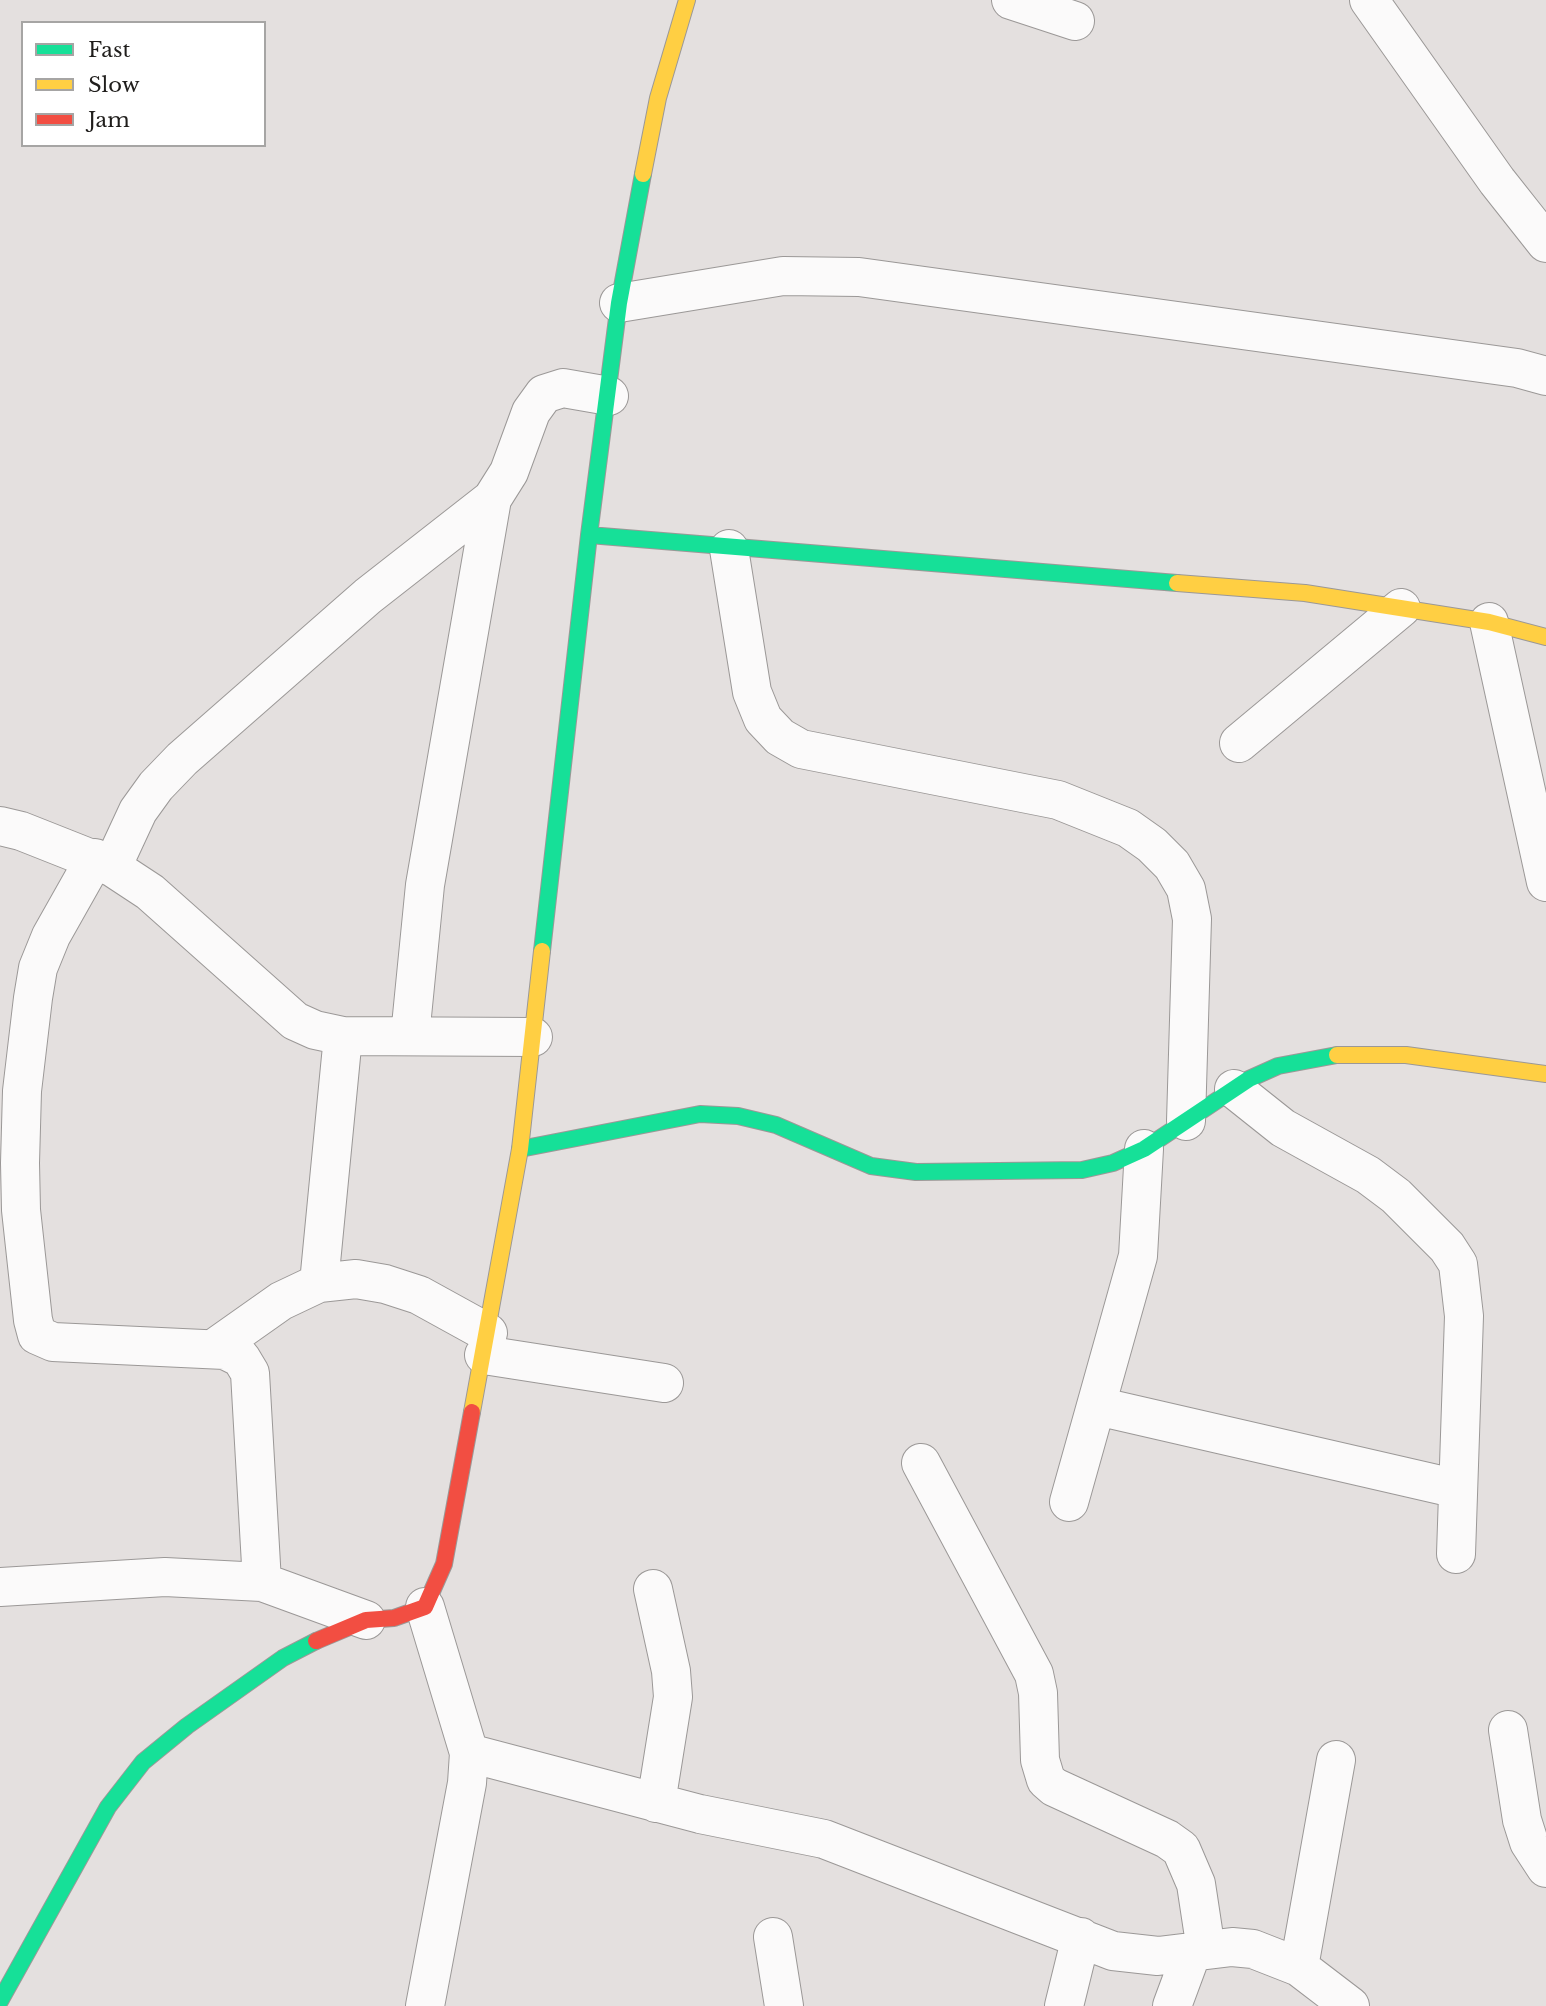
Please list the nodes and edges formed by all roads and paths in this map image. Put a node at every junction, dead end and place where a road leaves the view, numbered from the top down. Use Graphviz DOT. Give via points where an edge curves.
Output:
graph roads {
  1 [pos="687,0"];
  2 [pos="1011,0"];
  3 [pos="1369,0"];
  4 [pos="1075,21"];
  5 [pos="1546,243"];
  6 [pos="619,303"];
  7 [pos="1546,376"];
  8 [pos="609,396"];
  9 [pos="492,499"];
  10 [pos="589,535"];
  11 [pos="729,549"];
  12 [pos="1401,608"];
  13 [pos="1489,622"];
  14 [pos="1546,637"];
  15 [pos="1239,743"];
  16 [pos="0,826"];
  17 [pos="104,863"];
  18 [pos="1546,882"];
  19 [pos="343,1036"];
  20 [pos="410,1036"];
  21 [pos="533,1037"];
  22 [pos="1546,1074"];
  23 [pos="1234,1089"];
  24 [pos="1186,1121"];
  25 [pos="520,1149"];
  26 [pos="1144,1149"];
  27 [pos="319,1283"];
  28 [pos="486,1344"];
  29 [pos="213,1349"];
  30 [pos="664,1383"];
  31 [pos="1097,1406"];
  32 [pos="921,1463"];
  33 [pos="1458,1489"];
  34 [pos="1069,1502"];
  35 [pos="1456,1554"];
  36 [pos="262,1583"];
  37 [pos="0,1587"];
  38 [pos="653,1590"];
  39 [pos="425,1607"];
  40 [pos="366,1620"];
  41 [pos="1508,1730"];
  42 [pos="469,1753"];
  43 [pos="1336,1760"];
  44 [pos="656,1803"];
  45 [pos="1546,1868"];
  46 [pos="773,1937"];
  47 [pos="1081,1937"];
  48 [pos="1199,1951"];
  49 [pos="1299,1967"];
  50 [pos="0,2001"];
  51 [pos="425,2006"];
  52 [pos="784,2006"];
  53 [pos="1065,2006"];
  54 [pos="1172,2006"];
  55 [pos="1350,2006"];
  1 -- 6 [label="main road" via="658,98"];
  2 -- 4 [label="street"];
  3 -- 5 [label="street"];
  6 -- 7 [label="street" via="783,276 859,277 1517,368"];
  6 -- 8 [label="main road"];
  8 -- 9 [label="street" via="563,388 544,394 531,412 509,471"];
  8 -- 10 [label="main road"];
  9 -- 17 [label="street" via="368,596 181,760 156,786"];
  9 -- 20 [label="street" via="427,872"];
  10 -- 11 [label="main road"];
  10 -- 21 [label="main road"];
  11 -- 12 [label="main road" via="1141,577 1305,593"];
  11 -- 24 [label="street" via="752,692 763,719 780,737 801,749 1058,800 1128,828 1172,865 1186,889 1192,919"];
  12 -- 13 [label="main road"];
  12 -- 15 [label="street"];
  13 -- 14 [label="main road"];
  13 -- 18 [label="street"];
  16 -- 17 [label="street"];
  17 -- 19 [label="street" via="150,892 295,1021"];
  17 -- 29 [label="street" via="51,936 38,968 33,998 22,1091 20,1163 33,1320 37,1335 53,1342"];
  19 -- 20 [label="street"];
  19 -- 27 [label="street"];
  20 -- 21 [label="street"];
  21 -- 25 [label="main road"];
  22 -- 23 [label="main road" via="1459,1061 1352,1053 1278,1066"];
  23 -- 24 [label="main road"];
  23 -- 33 [label="street" via="1283,1128 1368,1175 1396,1196 1458,1264 1464,1316"];
  24 -- 26 [label="main road"];
  25 -- 26 [label="main road" via="700,1114 776,1125 871,1167 916,1172 1082,1170"];
  25 -- 28 [label="main road"];
  26 -- 31 [label="street" via="1138,1256"];
  27 -- 28 [label="street" via="356,1279 419,1294"];
  27 -- 29 [label="street" via="281,1301"];
  28 -- 30 [label="street"];
  28 -- 39 [label="main road" via="444,1564"];
  29 -- 36 [label="street" via="241,1358 250,1373"];
  31 -- 33 [label="street"];
  31 -- 34 [label="street"];
  32 -- 48 [label="street" via="1034,1674 1040,1760 1046,1780 1181,1849 1196,1884"];
  33 -- 35 [label="street"];
  36 -- 37 [label="street" via="165,1577"];
  36 -- 40 [label="street"];
  38 -- 44 [label="street" via="673,1697"];
  39 -- 40 [label="main road" via="394,1618"];
  39 -- 42 [label="street"];
  40 -- 50 [label="main road" via="283,1658 143,1762 108,1807"];
  41 -- 45 [label="street" via="1522,1820 1529,1842"];
  42 -- 44 [label="street"];
  42 -- 51 [label="street"];
  43 -- 49 [label="street"];
  44 -- 47 [label="street" via="824,1839"];
  46 -- 52 [label="street"];
  47 -- 48 [label="street" via="1137,1956"];
  47 -- 53 [label="street"];
  48 -- 49 [label="street" via="1253,1949"];
  48 -- 54 [label="street"];
  49 -- 55 [label="street"];
}
